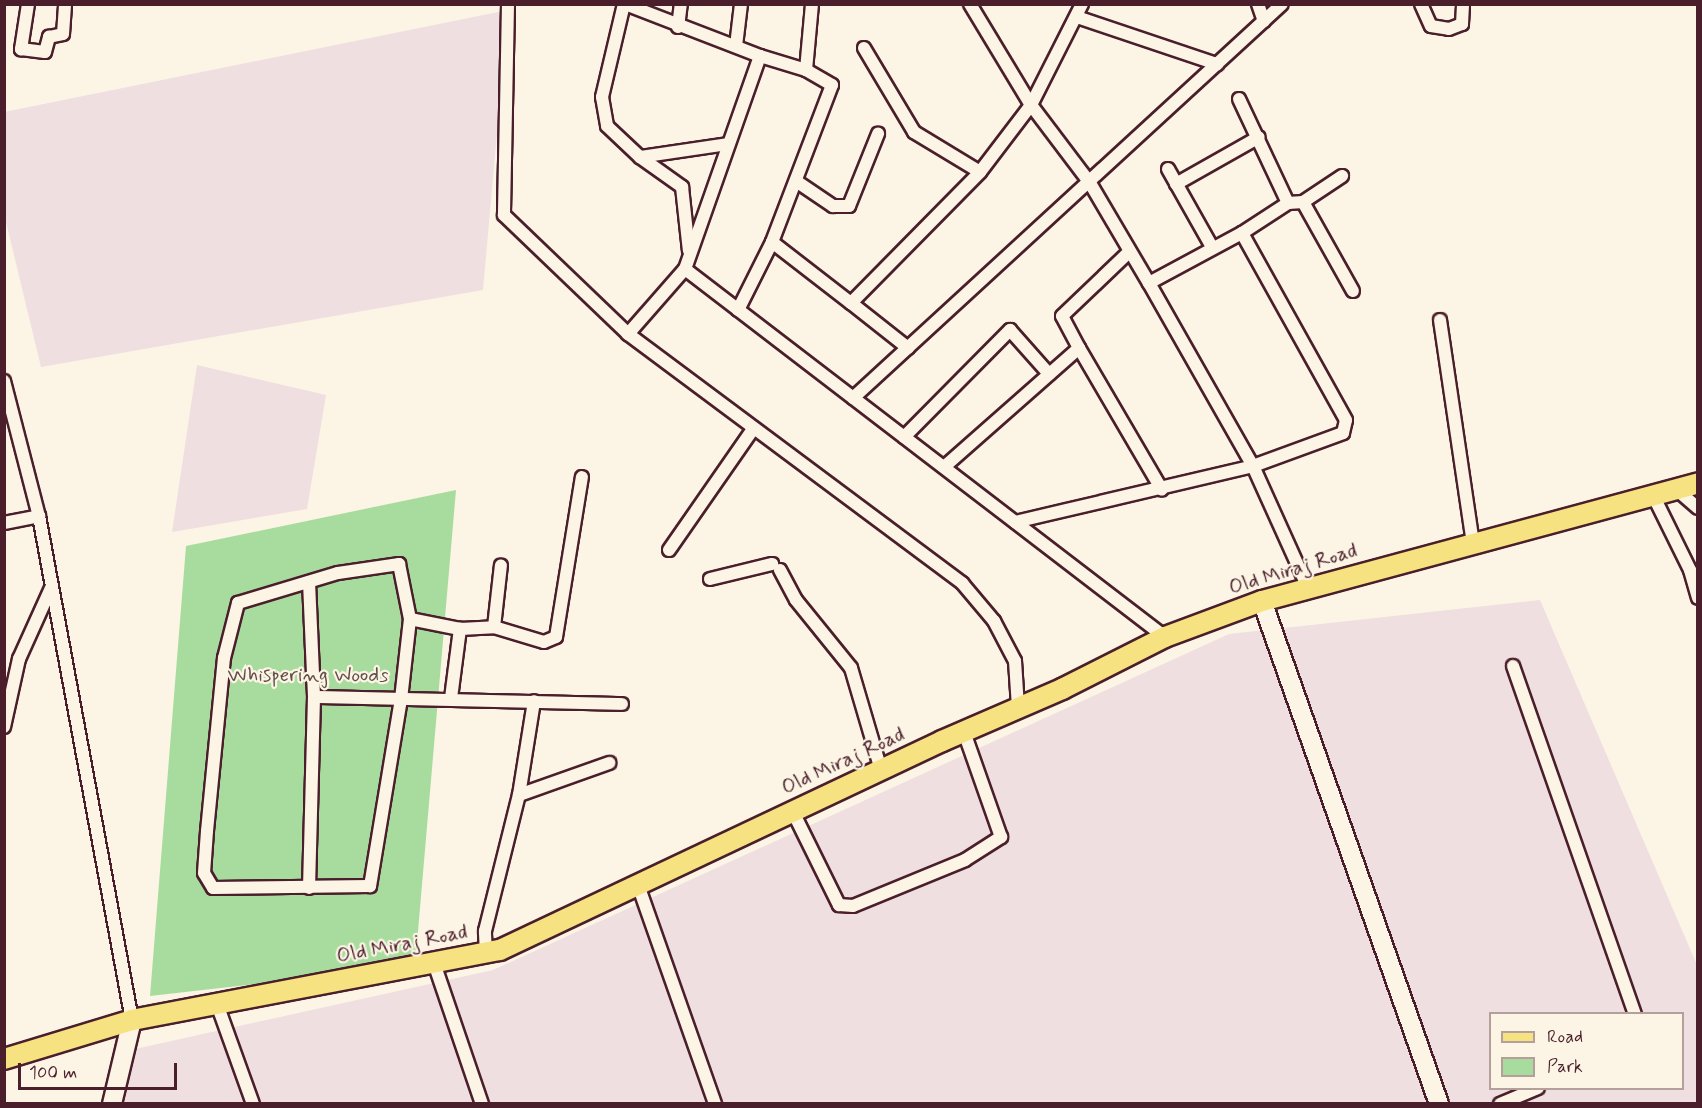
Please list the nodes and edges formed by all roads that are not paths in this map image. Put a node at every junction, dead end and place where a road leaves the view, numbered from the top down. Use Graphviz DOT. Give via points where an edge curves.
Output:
graph roads {
  1 [pos="28,4"];
  2 [pos="65,4"];
  3 [pos="508,4"];
  4 [pos="625,4"];
  5 [pos="681,4"];
  6 [pos="741,4"];
  7 [pos="812,4"];
  8 [pos="970,4"];
  9 [pos="1082,4"];
  10 [pos="1258,4"];
  11 [pos="1282,4"];
  12 [pos="1421,4"];
  13 [pos="1463,4"];
  14 [pos="1077,17"];
  15 [pos="1264,21"];
  16 [pos="678,27"];
  17 [pos="736,46"];
  18 [pos="864,48"];
  19 [pos="760,56"];
  20 [pos="1218,64"];
  21 [pos="806,70"];
  22 [pos="1239,99"];
  23 [pos="1031,105"];
  24 [pos="878,134"];
  25 [pos="1259,137"];
  26 [pos="728,144"];
  27 [pos="640,157"];
  28 [pos="1168,169"];
  29 [pos="980,172"];
  30 [pos="1342,176"];
  31 [pos="796,181"];
  32 [pos="1090,183"];
  33 [pos="1176,184"];
  34 [pos="1303,202"];
  35 [pos="1288,203"];
  36 [pos="1242,233"];
  37 [pos="772,242"];
  38 [pos="1212,247"];
  39 [pos="1128,253"];
  40 [pos="689,256"];
  41 [pos="685,269"];
  42 [pos="1149,283"];
  43 [pos="1353,291"];
  44 [pos="850,303"];
  45 [pos="738,310"];
  46 [pos="1440,320"];
  47 [pos="628,334"];
  48 [pos="908,348"];
  49 [pos="1079,348"];
  50 [pos="1049,374"];
  51 [pos="4,381"];
  52 [pos="854,398"];
  53 [pos="753,429"];
  54 [pos="904,436"];
  55 [pos="1253,466"];
  56 [pos="944,467"];
  57 [pos="582,477"];
  58 [pos="1698,483"];
  59 [pos="1676,489"];
  60 [pos="1162,490"];
  61 [pos="1653,495"];
  62 [pos="1698,508"];
  63 [pos="39,516"];
  64 [pos="1015,522"];
  65 [pos="4,523"];
  66 [pos="1473,544"];
  67 [pos="669,550"];
  68 [pos="501,565"];
  69 [pos="710,579"];
  70 [pos="309,582"];
  71 [pos="52,586"];
  72 [pos="1308,588"];
  73 [pos="1698,598"];
  74 [pos="1262,601"];
  75 [pos="410,620"];
  76 [pos="494,627"];
  77 [pos="460,629"];
  78 [pos="1165,637"];
  79 [pos="1513,666"];
  80 [pos="314,697"];
  81 [pos="451,698"];
  82 [pos="401,699"];
  83 [pos="534,701"];
  84 [pos="622,704"];
  85 [pos="1018,708"];
  86 [pos="4,727"];
  87 [pos="964,732"];
  88 [pos="609,763"];
  89 [pos="881,770"];
  90 [pos="519,795"];
  91 [pos="793,812"];
  92 [pos="638,885"];
  93 [pos="309,888"];
  94 [pos="486,953"];
  95 [pos="434,963"];
  96 [pos="217,1004"];
  97 [pos="1634,1012"];
  98 [pos="132,1020"];
  99 [pos="4,1059"];
  100 [pos="1535,1090"];
  101 [pos="112,1104"];
  102 [pos="253,1104"];
  103 [pos="482,1104"];
  104 [pos="716,1104"];
  105 [pos="1439,1104"];
  106 [pos="1500,1104"];
  1 -- 2 [label="street" via="21,50 45,52 49,38 63,34"];
  3 -- 47 [label="street" via="504,215"];
  4 -- 16 [label="street"];
  4 -- 27 [label="street" via="602,97 607,126"];
  5 -- 16 [label="street"];
  6 -- 17 [label="street"];
  7 -- 21 [label="street"];
  8 -- 23 [label="street"];
  9 -- 14 [label="street"];
  10 -- 15 [label="street"];
  11 -- 15 [label="street"];
  12 -- 13 [label="street" via="1431,26 1449,29 1462,24"];
  14 -- 20 [label="street"];
  14 -- 23 [label="street"];
  15 -- 20 [label="street"];
  16 -- 17 [label="street"];
  17 -- 19 [label="street"];
  18 -- 29 [label="street" via="914,132"];
  19 -- 21 [label="street"];
  19 -- 26 [label="street"];
  20 -- 32 [label="street"];
  21 -- 31 [label="street" via="832,85"];
  22 -- 25 [label="street"];
  23 -- 29 [label="street"];
  23 -- 32 [label="street"];
  24 -- 31 [label="street" via="849,206 833,206"];
  25 -- 33 [label="street"];
  25 -- 35 [label="street"];
  26 -- 27 [label="street"];
  26 -- 40 [label="street"];
  27 -- 40 [label="street" via="682,187"];
  28 -- 33 [label="street"];
  29 -- 44 [label="street"];
  30 -- 34 [label="street"];
  31 -- 37 [label="street"];
  32 -- 39 [label="street"];
  32 -- 48 [label="street"];
  33 -- 38 [label="street"];
  34 -- 35 [label="street"];
  34 -- 43 [label="street"];
  35 -- 36 [label="street"];
  36 -- 38 [label="street"];
  36 -- 55 [label="street" via="1347,427 1343,433"];
  37 -- 44 [label="street"];
  37 -- 45 [label="street"];
  38 -- 42 [label="street"];
  39 -- 42 [label="street"];
  39 -- 49 [label="street" via="1062,316"];
  40 -- 41 [label="street"];
  41 -- 45 [label="street"];
  41 -- 47 [label="street"];
  42 -- 55 [label="street"];
  44 -- 48 [label="street"];
  45 -- 52 [label="street"];
  46 -- 66 [label="street"];
  47 -- 53 [label="street"];
  48 -- 52 [label="street"];
  49 -- 50 [label="street"];
  49 -- 60 [label="street"];
  50 -- 54 [label="street" via="1010,330"];
  50 -- 56 [label="street"];
  51 -- 63 [label="street"];
  52 -- 54 [label="street"];
  53 -- 67 [label="street"];
  53 -- 85 [label="street" via="962,584 993,621 1015,661"];
  54 -- 56 [label="street"];
  55 -- 60 [label="street"];
  55 -- 72 [label="street"];
  56 -- 64 [label="street"];
  57 -- 76 [label="street" via="556,637 544,642"];
  58 -- 59 [label="main road, Old Miraj Road"];
  59 -- 61 [label="main road, Old Miraj Road"];
  59 -- 62 [label="street"];
  60 -- 64 [label="street"];
  61 -- 66 [label="main road, Old Miraj Road"];
  61 -- 73 [label="street" via="1690,570"];
  63 -- 65 [label="street"];
  63 -- 71 [label="street"];
  64 -- 78 [label="street"];
  66 -- 72 [label="main road, Old Miraj Road"];
  68 -- 76 [label="street"];
  69 -- 89 [label="street" via="776,567 796,600 851,668"];
  70 -- 75 [label="street" via="399,564"];
  70 -- 80 [label="street"];
  70 -- 93 [label="street" via="238,603 224,658 204,873 213,888"];
  71 -- 86 [label="street" via="19,659"];
  71 -- 98 [label="street"];
  72 -- 74 [label="main road, Old Miraj Road"];
  74 -- 78 [label="main road, Old Miraj Road"];
  74 -- 105 [label="main road"];
  75 -- 77 [label="street"];
  75 -- 82 [label="street"];
  76 -- 77 [label="street"];
  77 -- 81 [label="street"];
  78 -- 85 [label="main road, Old Miraj Road"];
  79 -- 97 [label="street"];
  80 -- 82 [label="street"];
  80 -- 93 [label="street"];
  81 -- 82 [label="street"];
  81 -- 83 [label="street"];
  82 -- 93 [label="street" via="370,886"];
  83 -- 84 [label="street"];
  83 -- 90 [label="street"];
  85 -- 87 [label="main road, Old Miraj Road"];
  87 -- 89 [label="main road, Old Miraj Road"];
  87 -- 91 [label="street" via="1001,837 965,860 853,906 839,905"];
  88 -- 90 [label="street"];
  89 -- 91 [label="main road, Old Miraj Road"];
  90 -- 94 [label="street" via="485,931"];
  91 -- 92 [label="main road, Old Miraj Road"];
  92 -- 94 [label="main road, Old Miraj Road" via="500,951"];
  92 -- 104 [label="street"];
  94 -- 95 [label="main road, Old Miraj Road"];
  95 -- 96 [label="main road, Old Miraj Road"];
  95 -- 103 [label="street"];
  96 -- 98 [label="main road, Old Miraj Road"];
  96 -- 102 [label="street"];
  98 -- 99 [label="main road, Old Miraj Road"];
  98 -- 101 [label="main road"];
  100 -- 106 [label="street"];
}
